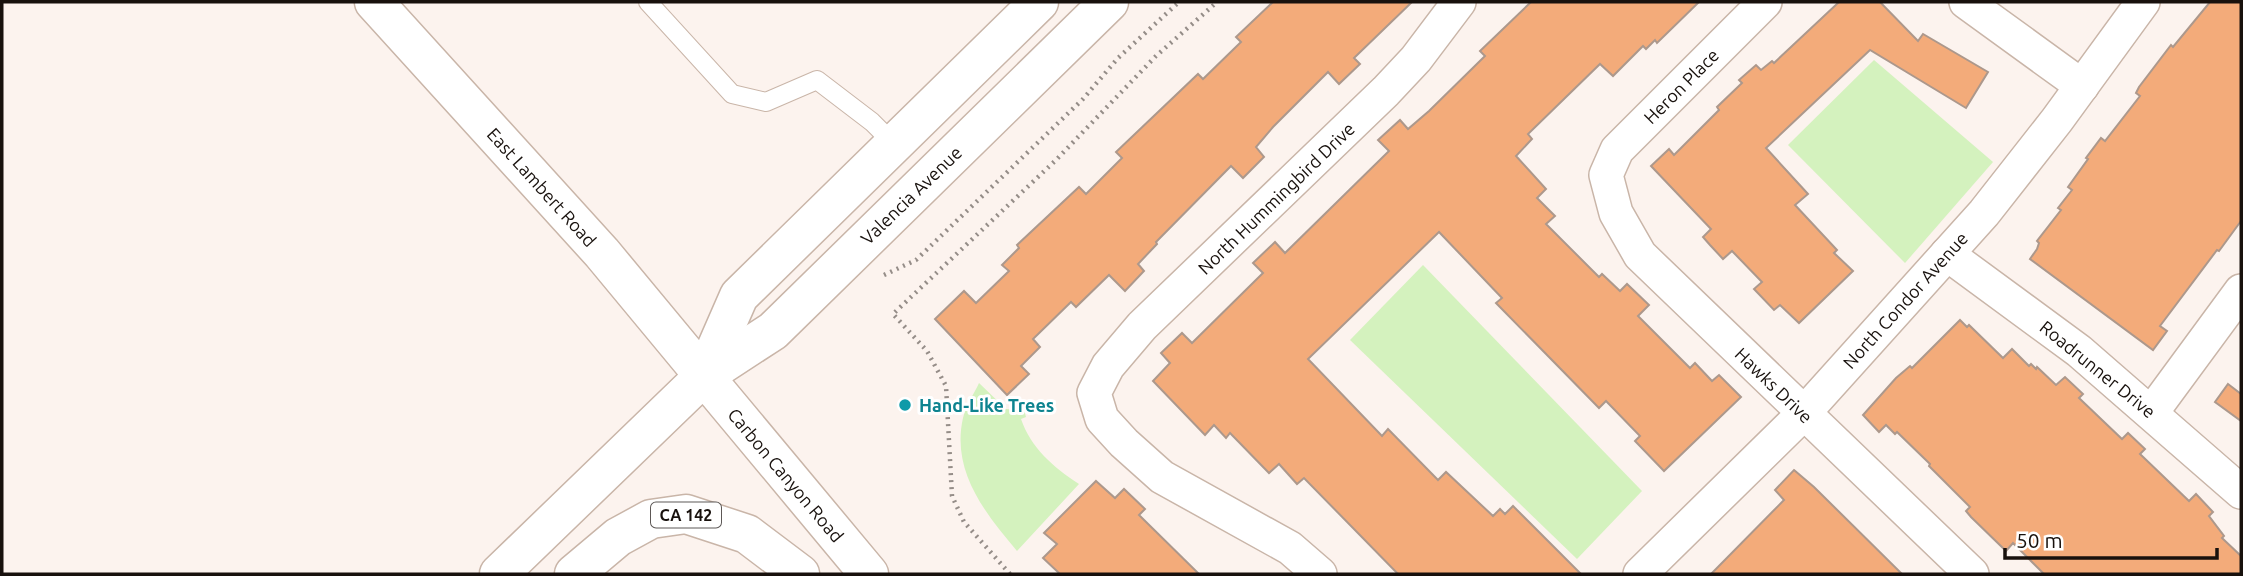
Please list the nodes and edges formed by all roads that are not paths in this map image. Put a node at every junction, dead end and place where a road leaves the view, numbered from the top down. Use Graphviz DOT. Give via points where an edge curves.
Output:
graph roads {
  1 [pos="374,2"];
  2 [pos="649,2"];
  3 [pos="1039,2"];
  4 [pos="1108,2"];
  5 [pos="1459,2"];
  6 [pos="1765,2"];
  7 [pos="1966,2"];
  8 [pos="2143,2"];
  9 [pos="2082,86"];
  10 [pos="893,143"];
  11 [pos="1606,175"];
  12 [pos="1947,254"];
  13 [pos="2241,292"];
  14 [pos="704,376"];
  15 [pos="2152,412"];
  16 [pos="1803,414"];
  17 [pos="2241,492"];
  18 [pos="499,574"];
  19 [pos="574,574"];
  20 [pos="800,574"];
  21 [pos="869,574"];
  22 [pos="1320,574"];
  23 [pos="1640,574"];
  24 [pos="1972,574"];
  1 -- 14 [label="main road, East Lambert Road" via="602,253"];
  2 -- 10 [label="lane" via="732,94 766,102 817,80"];
  3 -- 10 [label="main road, Valencia Avenue"];
  4 -- 14 [label="main road, Valencia Avenue" via="773,331"];
  5 -- 22 [label="street, North Hummingbird Drive" via="1386,91 1142,326 1108,366 1094,393 1102,419 1161,477 1290,548"];
  6 -- 11 [label="street, Heron Place" via="1617,150"];
  7 -- 9 [label="street"];
  8 -- 9 [label="street, North Condor Avenue"];
  9 -- 12 [label="street, North Condor Avenue"];
  10 -- 14 [label="main road, Valencia Avenue" via="739,296"];
  11 -- 16 [label="street, Hawks Drive" via="1616,213 1640,255"];
  12 -- 15 [label="street, Roadrunner Drive" via="2079,351"];
  12 -- 16 [label="street, North Condor Avenue"];
  13 -- 15 [label="street"];
  14 -- 18 [label="main road, Valencia Avenue"];
  14 -- 21 [label="main road, Carbon Canyon Road"];
  15 -- 17 [label="street, Roadrunner Drive"];
  16 -- 23 [label="street, North Condor Avenue"];
  16 -- 24 [label="street, Hawks Drive"];
  19 -- 20 [label="main road, CA 142" via="618,537 651,519 686,514 747,534"];
}
